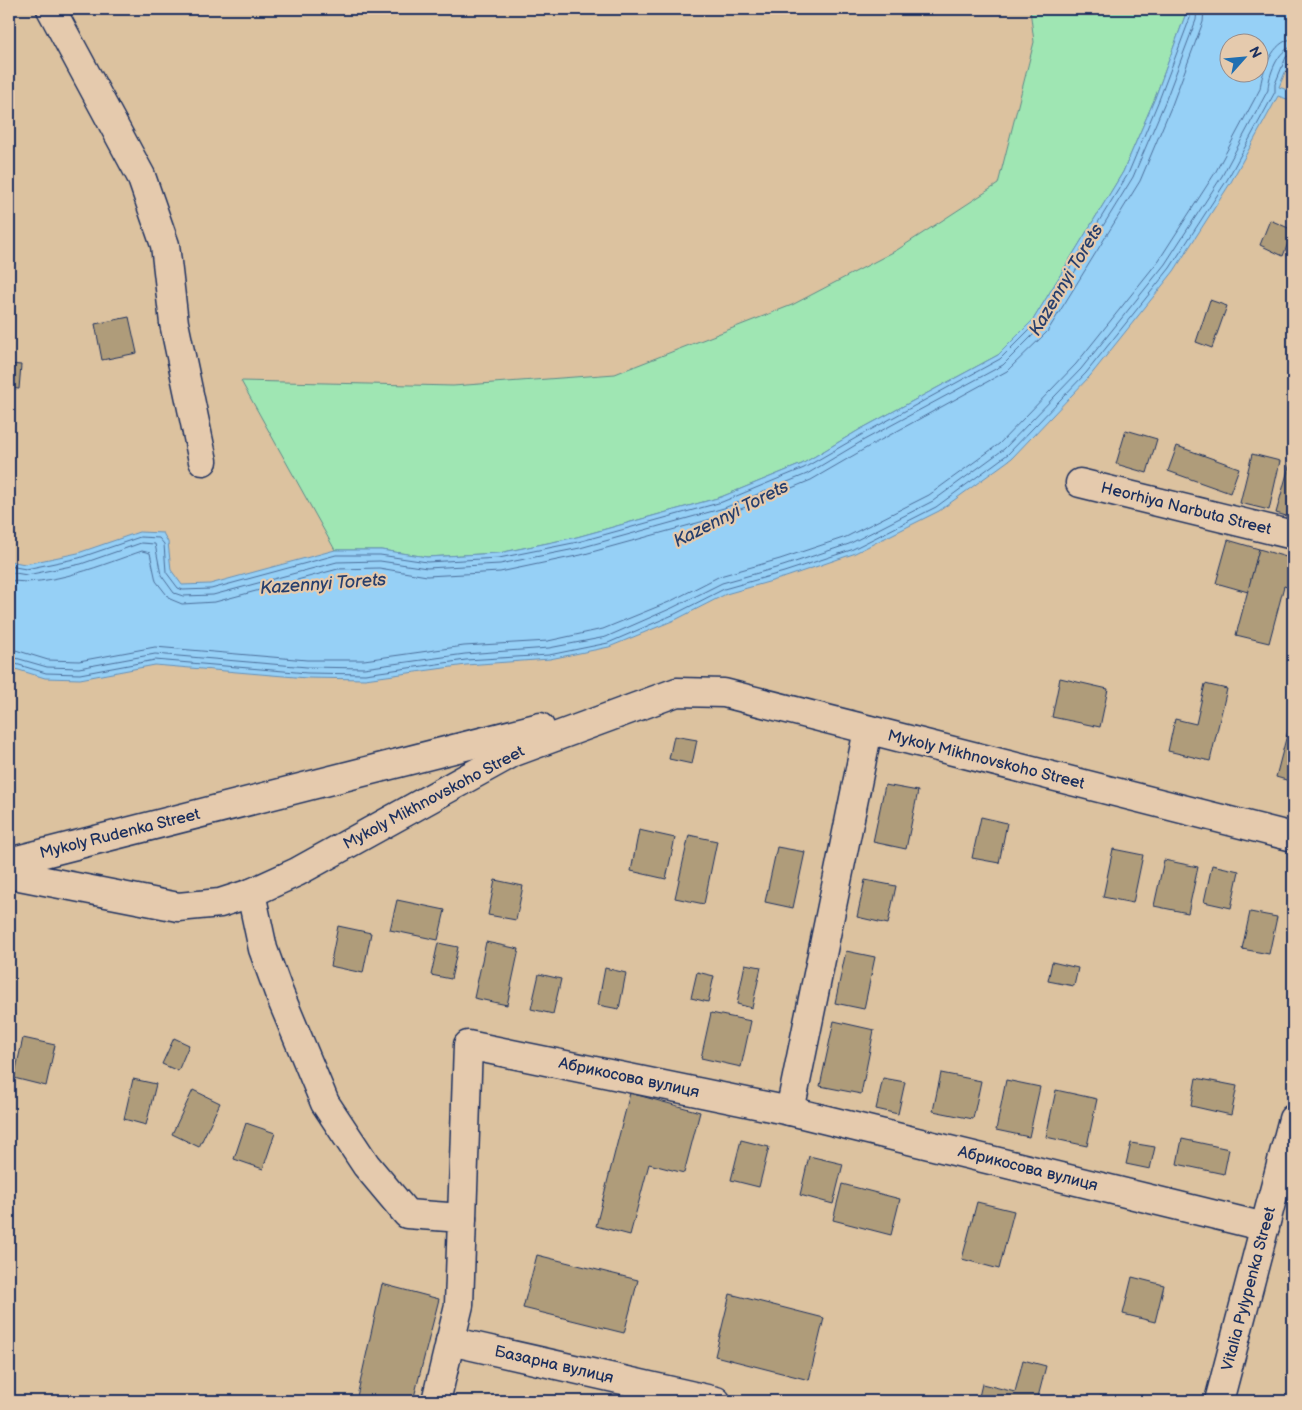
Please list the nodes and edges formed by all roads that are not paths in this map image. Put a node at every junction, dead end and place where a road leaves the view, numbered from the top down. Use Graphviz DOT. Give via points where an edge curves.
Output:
graph roads {
  1 [pos="51,9"];
  2 [pos="203,461"];
  3 [pos="1080,484"];
  4 [pos="1293,535"];
  5 [pos="677,692"];
  6 [pos="868,730"];
  7 [pos="230,805"];
  8 [pos="1293,837"];
  9 [pos="9,862"];
  10 [pos="9,874"];
  11 [pos="251,893"];
  12 [pos="790,1111"];
  13 [pos="1293,1119"];
  14 [pos="462,1218"];
  15 [pos="1265,1227"];
  16 [pos="450,1342"];
  17 [pos="436,1401"];
  18 [pos="716,1401"];
  19 [pos="1219,1401"];
  1 -- 2 [label="street" via="141,176 165,245 174,323"];
  3 -- 4 [label="street, Heorhiya Narbuta Street"];
  5 -- 6 [label="street, Mykoly Mikhnovskoho Street" via="724,694"];
  5 -- 7 [label="street, Mykoly Mikhnovskoho Street"];
  5 -- 11 [label="street, Mykoly Mikhnovskoho Street" via="514,752 297,872"];
  6 -- 8 [label="street, Mykoly Mikhnovskoho Street"];
  6 -- 12 [label="street"];
  7 -- 9 [label="street, Mykoly Rudenka Street"];
  10 -- 11 [label="street, Mykoly Rudenka Street" via="178,907 220,903"];
  11 -- 14 [label="street" via="263,949 278,993 330,1111 366,1165 406,1214"];
  12 -- 14 [label="street, Абрикосова вулиця" via="468,1045"];
  12 -- 15 [label="street, Абрикосова вулиця"];
  13 -- 15 [label="street, Vitalia Pylypenka Street"];
  14 -- 16 [label="street" via="459,1305"];
  15 -- 19 [label="street, Vitalia Pylypenka Street"];
  16 -- 17 [label="street"];
  16 -- 18 [label="street, Базарна вулиця"];
}
